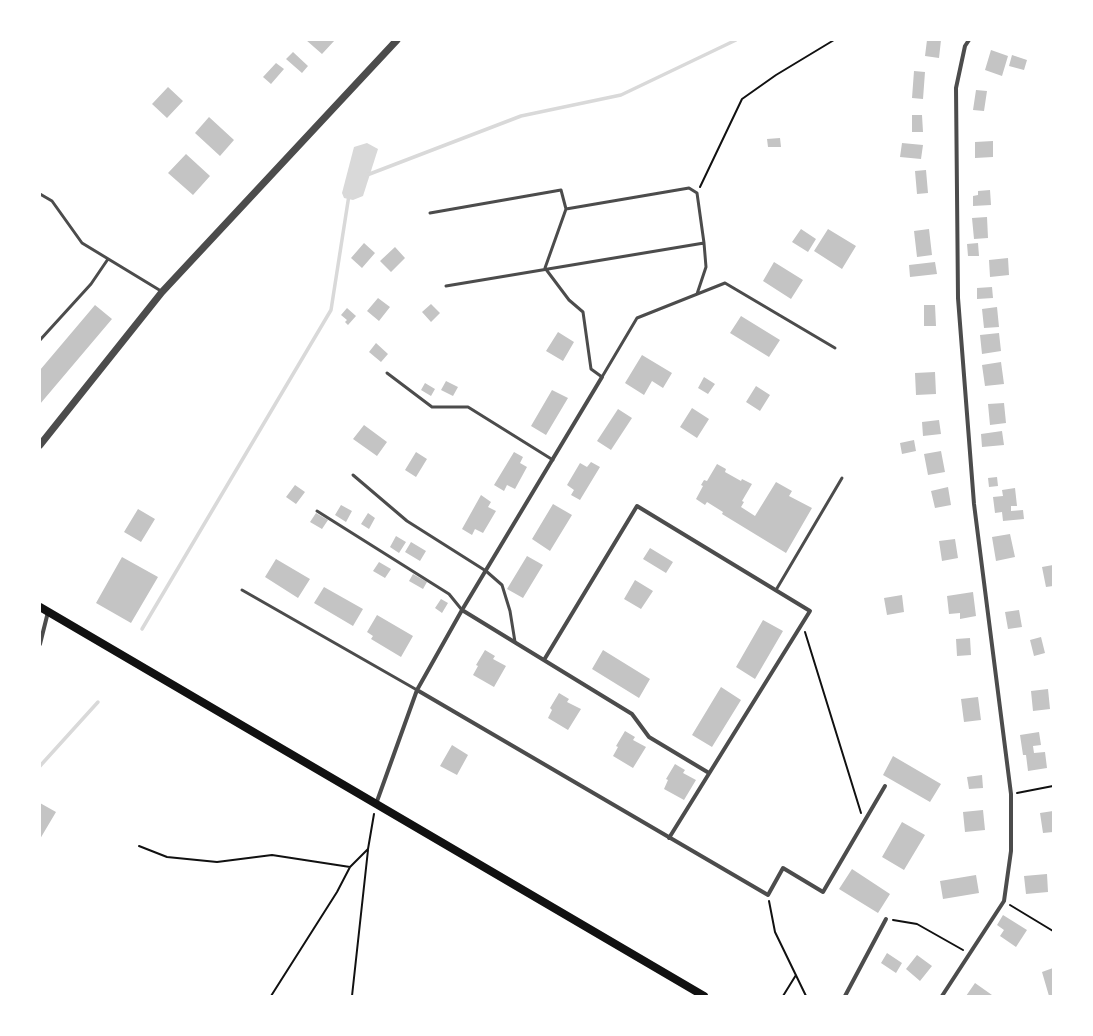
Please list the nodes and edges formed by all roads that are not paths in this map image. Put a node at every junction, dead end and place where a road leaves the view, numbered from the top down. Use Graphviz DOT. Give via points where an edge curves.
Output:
graph roads {
  1 [pos="397,40"];
  2 [pos="969,40"];
  3 [pos="40,194"];
  4 [pos="566,209"];
  5 [pos="430,212"];
  6 [pos="704,243"];
  7 [pos="108,259"];
  8 [pos="545,268"];
  9 [pos="446,286"];
  10 [pos="162,292"];
  11 [pos="697,294"];
  12 [pos="40,340"];
  13 [pos="835,348"];
  14 [pos="388,373"];
  15 [pos="602,377"];
  16 [pos="40,445"];
  17 [pos="553,460"];
  18 [pos="353,475"];
  19 [pos="842,478"];
  20 [pos="317,511"];
  21 [pos="486,571"];
  22 [pos="242,590"];
  23 [pos="776,590"];
  24 [pos="40,607"];
  25 [pos="462,610"];
  26 [pos="48,612"];
  27 [pos="40,641"];
  28 [pos="515,642"];
  29 [pos="544,660"];
  30 [pos="417,690"];
  31 [pos="709,773"];
  32 [pos="885,786"];
  33 [pos="376,804"];
  34 [pos="668,838"];
  35 [pos="886,919"];
  36 [pos="704,996"];
  37 [pos="844,996"];
  38 [pos="942,996"];
  1 -- 10 [label="street"];
  2 -- 38 [label="street" via="965,46 956,88 958,298 974,504 1011,794 1011,851 1004,901"];
  3 -- 7 [label="lane" via="52,201 82,243"];
  4 -- 5 [label="lane" via="561,190"];
  4 -- 6 [label="lane" via="689,188 697,193"];
  4 -- 8 [label="lane"];
  6 -- 8 [label="lane"];
  6 -- 11 [label="lane" via="706,267"];
  7 -- 10 [label="lane"];
  7 -- 12 [label="lane" via="91,284"];
  8 -- 9 [label="lane"];
  8 -- 15 [label="lane" via="569,300 583,312 591,369"];
  10 -- 16 [label="street"];
  11 -- 13 [label="lane" via="725,283"];
  11 -- 15 [label="lane" via="637,318"];
  14 -- 17 [label="lane" via="432,407 468,407"];
  15 -- 17 [label="street"];
  17 -- 21 [label="street"];
  18 -- 21 [label="lane" via="407,521"];
  19 -- 23 [label="lane"];
  20 -- 25 [label="lane" via="449,594"];
  21 -- 25 [label="street"];
  21 -- 28 [label="lane" via="502,585"];
  22 -- 30 [label="lane"];
  23 -- 29 [label="street" via="637,506"];
  23 -- 31 [label="street" via="810,611"];
  24 -- 26 [label="main road"];
  25 -- 28 [label="street"];
  25 -- 30 [label="street"];
  26 -- 27 [label="street"];
  26 -- 33 [label="main road"];
  28 -- 29 [label="street"];
  29 -- 31 [label="street" via="632,714 649,737"];
  30 -- 33 [label="street"];
  30 -- 34 [label="street"];
  31 -- 34 [label="street"];
  32 -- 34 [label="street" via="824,892 783,868 768,895"];
  33 -- 36 [label="main road"];
  35 -- 37 [label="street"];
}
